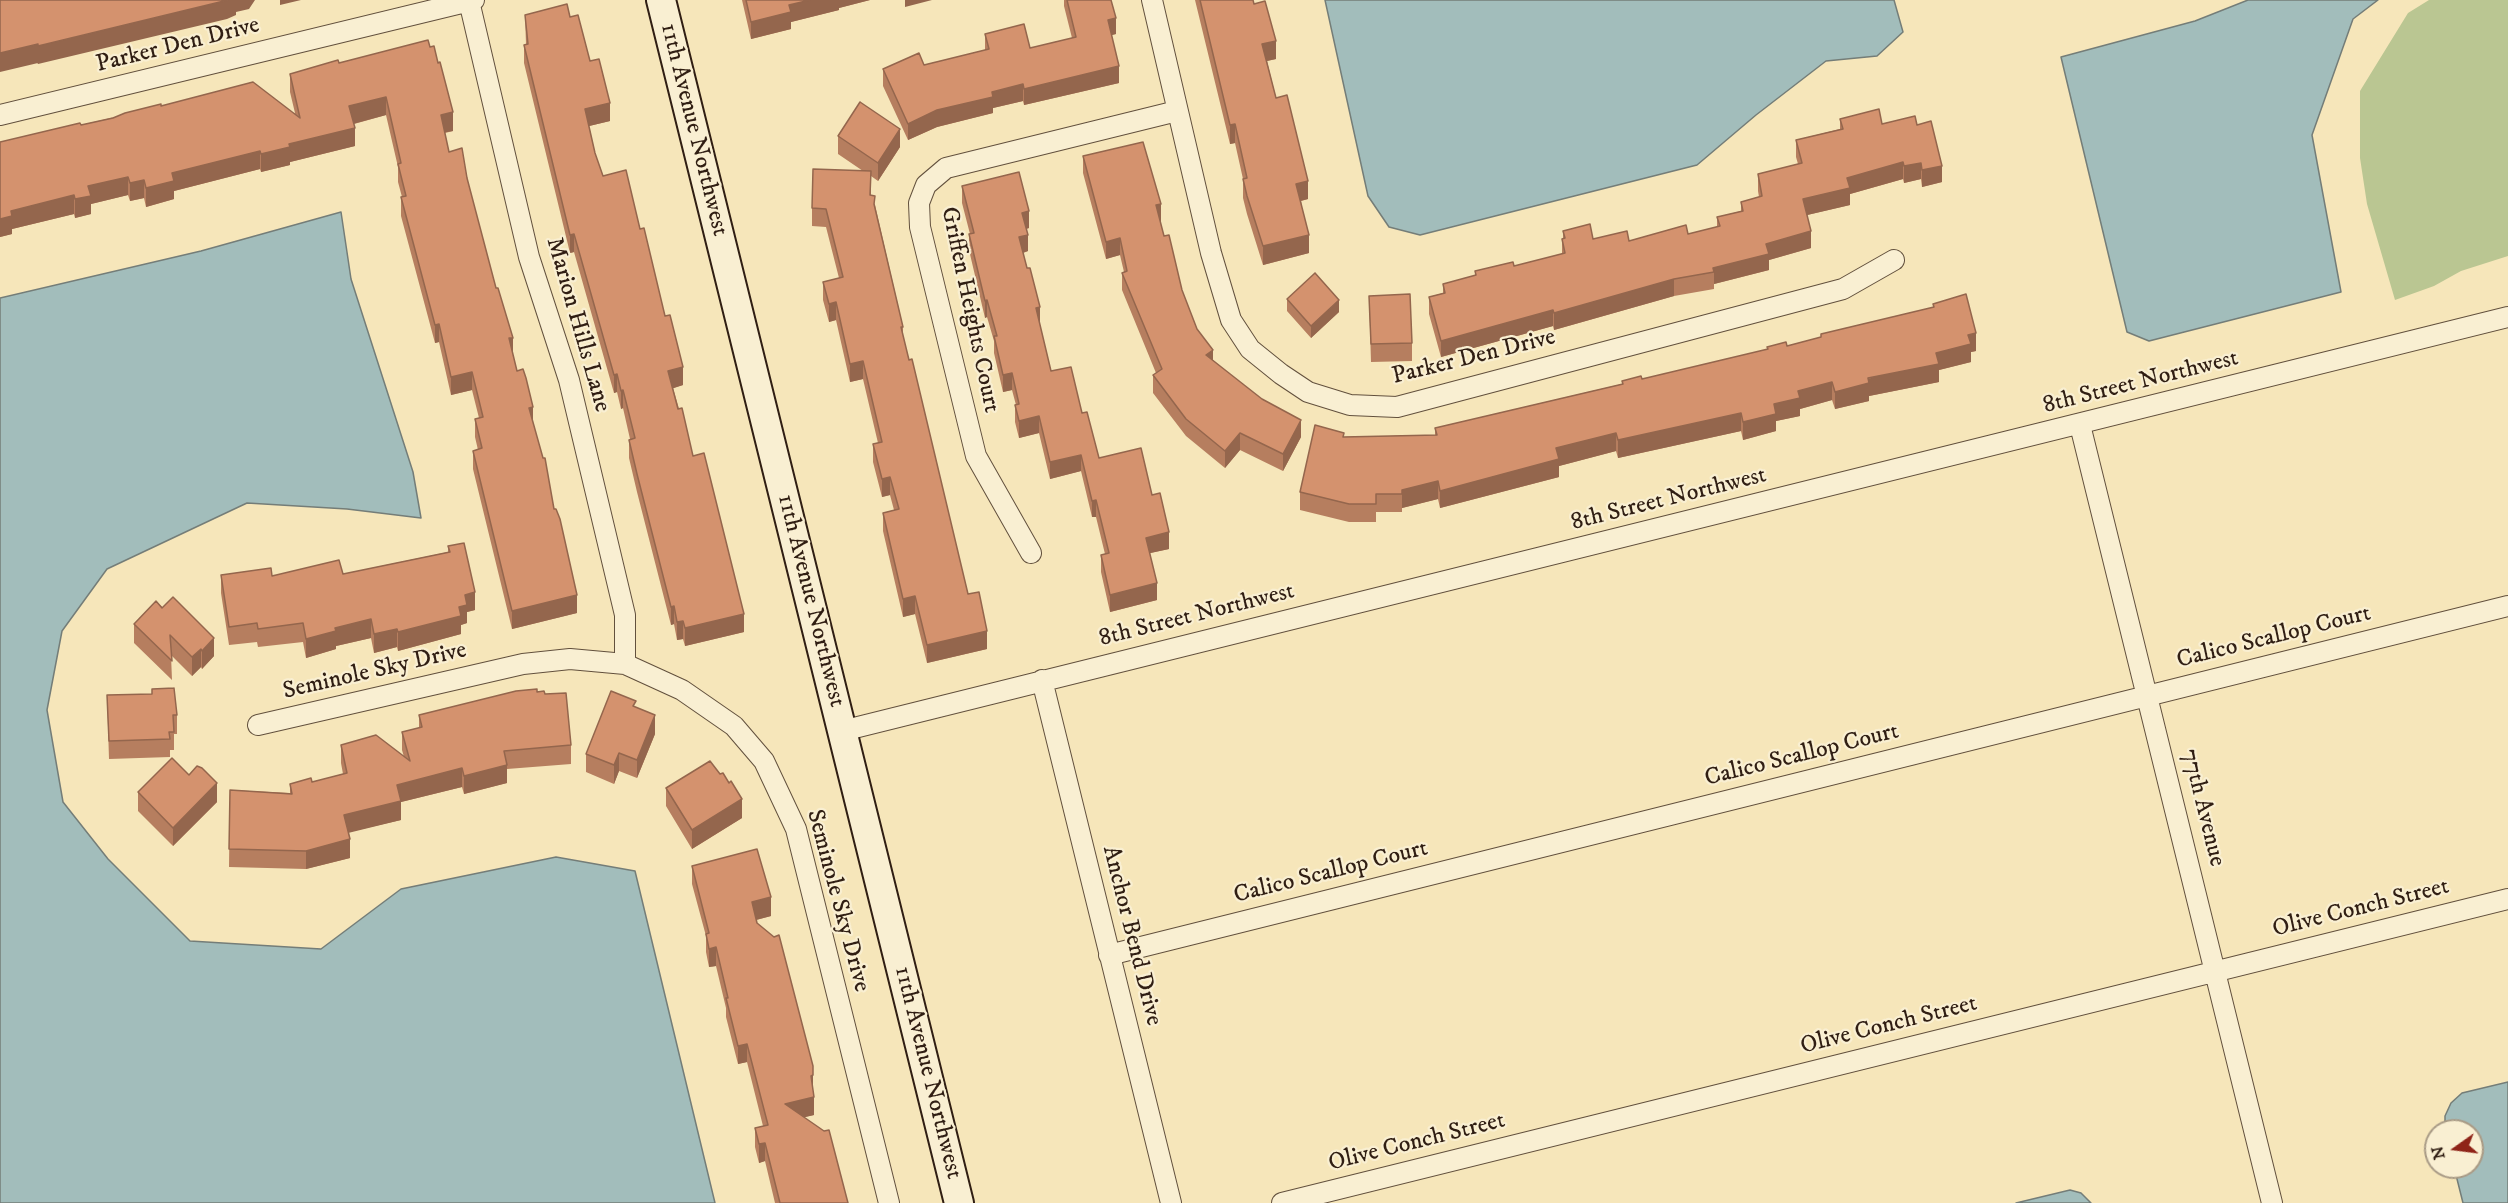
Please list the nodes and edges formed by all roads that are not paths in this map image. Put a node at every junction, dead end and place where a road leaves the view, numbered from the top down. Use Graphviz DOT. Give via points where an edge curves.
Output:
graph roads {
  1 [pos="661,0"];
  2 [pos="1152,0"];
  3 [pos="471,1"];
  4 [pos="1178,111"];
  5 [pos="0,115"];
  6 [pos="1894,261"];
  7 [pos="2508,317"];
  8 [pos="2080,425"];
  9 [pos="1031,553"];
  10 [pos="2508,606"];
  11 [pos="625,664"];
  12 [pos="1042,680"];
  13 [pos="2149,695"];
  14 [pos="258,725"];
  15 [pos="842,730"];
  16 [pos="2508,899"];
  17 [pos="1109,955"];
  18 [pos="2215,972"];
  19 [pos="889,1203"];
  20 [pos="959,1203"];
  21 [pos="1172,1203"];
  22 [pos="1282,1203"];
  23 [pos="2272,1203"];
  1 -- 15 [label="street, 11th Avenue Northwest"];
  2 -- 4 [label="street, Parker Den Drive"];
  3 -- 5 [label="street, Parker Den Drive"];
  3 -- 11 [label="street, Marion Hills Lane" via="529,257 569,380 625,615"];
  4 -- 6 [label="street, Parker Den Drive" via="1211,253 1232,320 1250,349 1281,374 1308,392 1350,405 1397,407 1843,289"];
  4 -- 9 [label="street, Griffen Heights Court" via="946,168 926,185 919,203 920,227 976,456"];
  7 -- 8 [label="street, 8th Street Northwest"];
  8 -- 12 [label="street, 8th Street Northwest"];
  8 -- 13 [label="street, 77th Avenue"];
  10 -- 13 [label="street, Calico Scallop Court"];
  11 -- 14 [label="street, Seminole Sky Drive" via="570,659 523,664"];
  11 -- 19 [label="street, Seminole Sky Drive" via="682,690 735,726 764,761 796,828"];
  12 -- 15 [label="street, 8th Street Northwest"];
  12 -- 17 [label="street, Anchor Bend Drive"];
  13 -- 17 [label="street, Calico Scallop Court"];
  13 -- 18 [label="street, 77th Avenue"];
  15 -- 20 [label="street, 11th Avenue Northwest"];
  16 -- 18 [label="street, Olive Conch Street"];
  17 -- 21 [label="street, Anchor Bend Drive"];
  18 -- 22 [label="street, Olive Conch Street"];
  18 -- 23 [label="street, 77th Avenue"];
}
